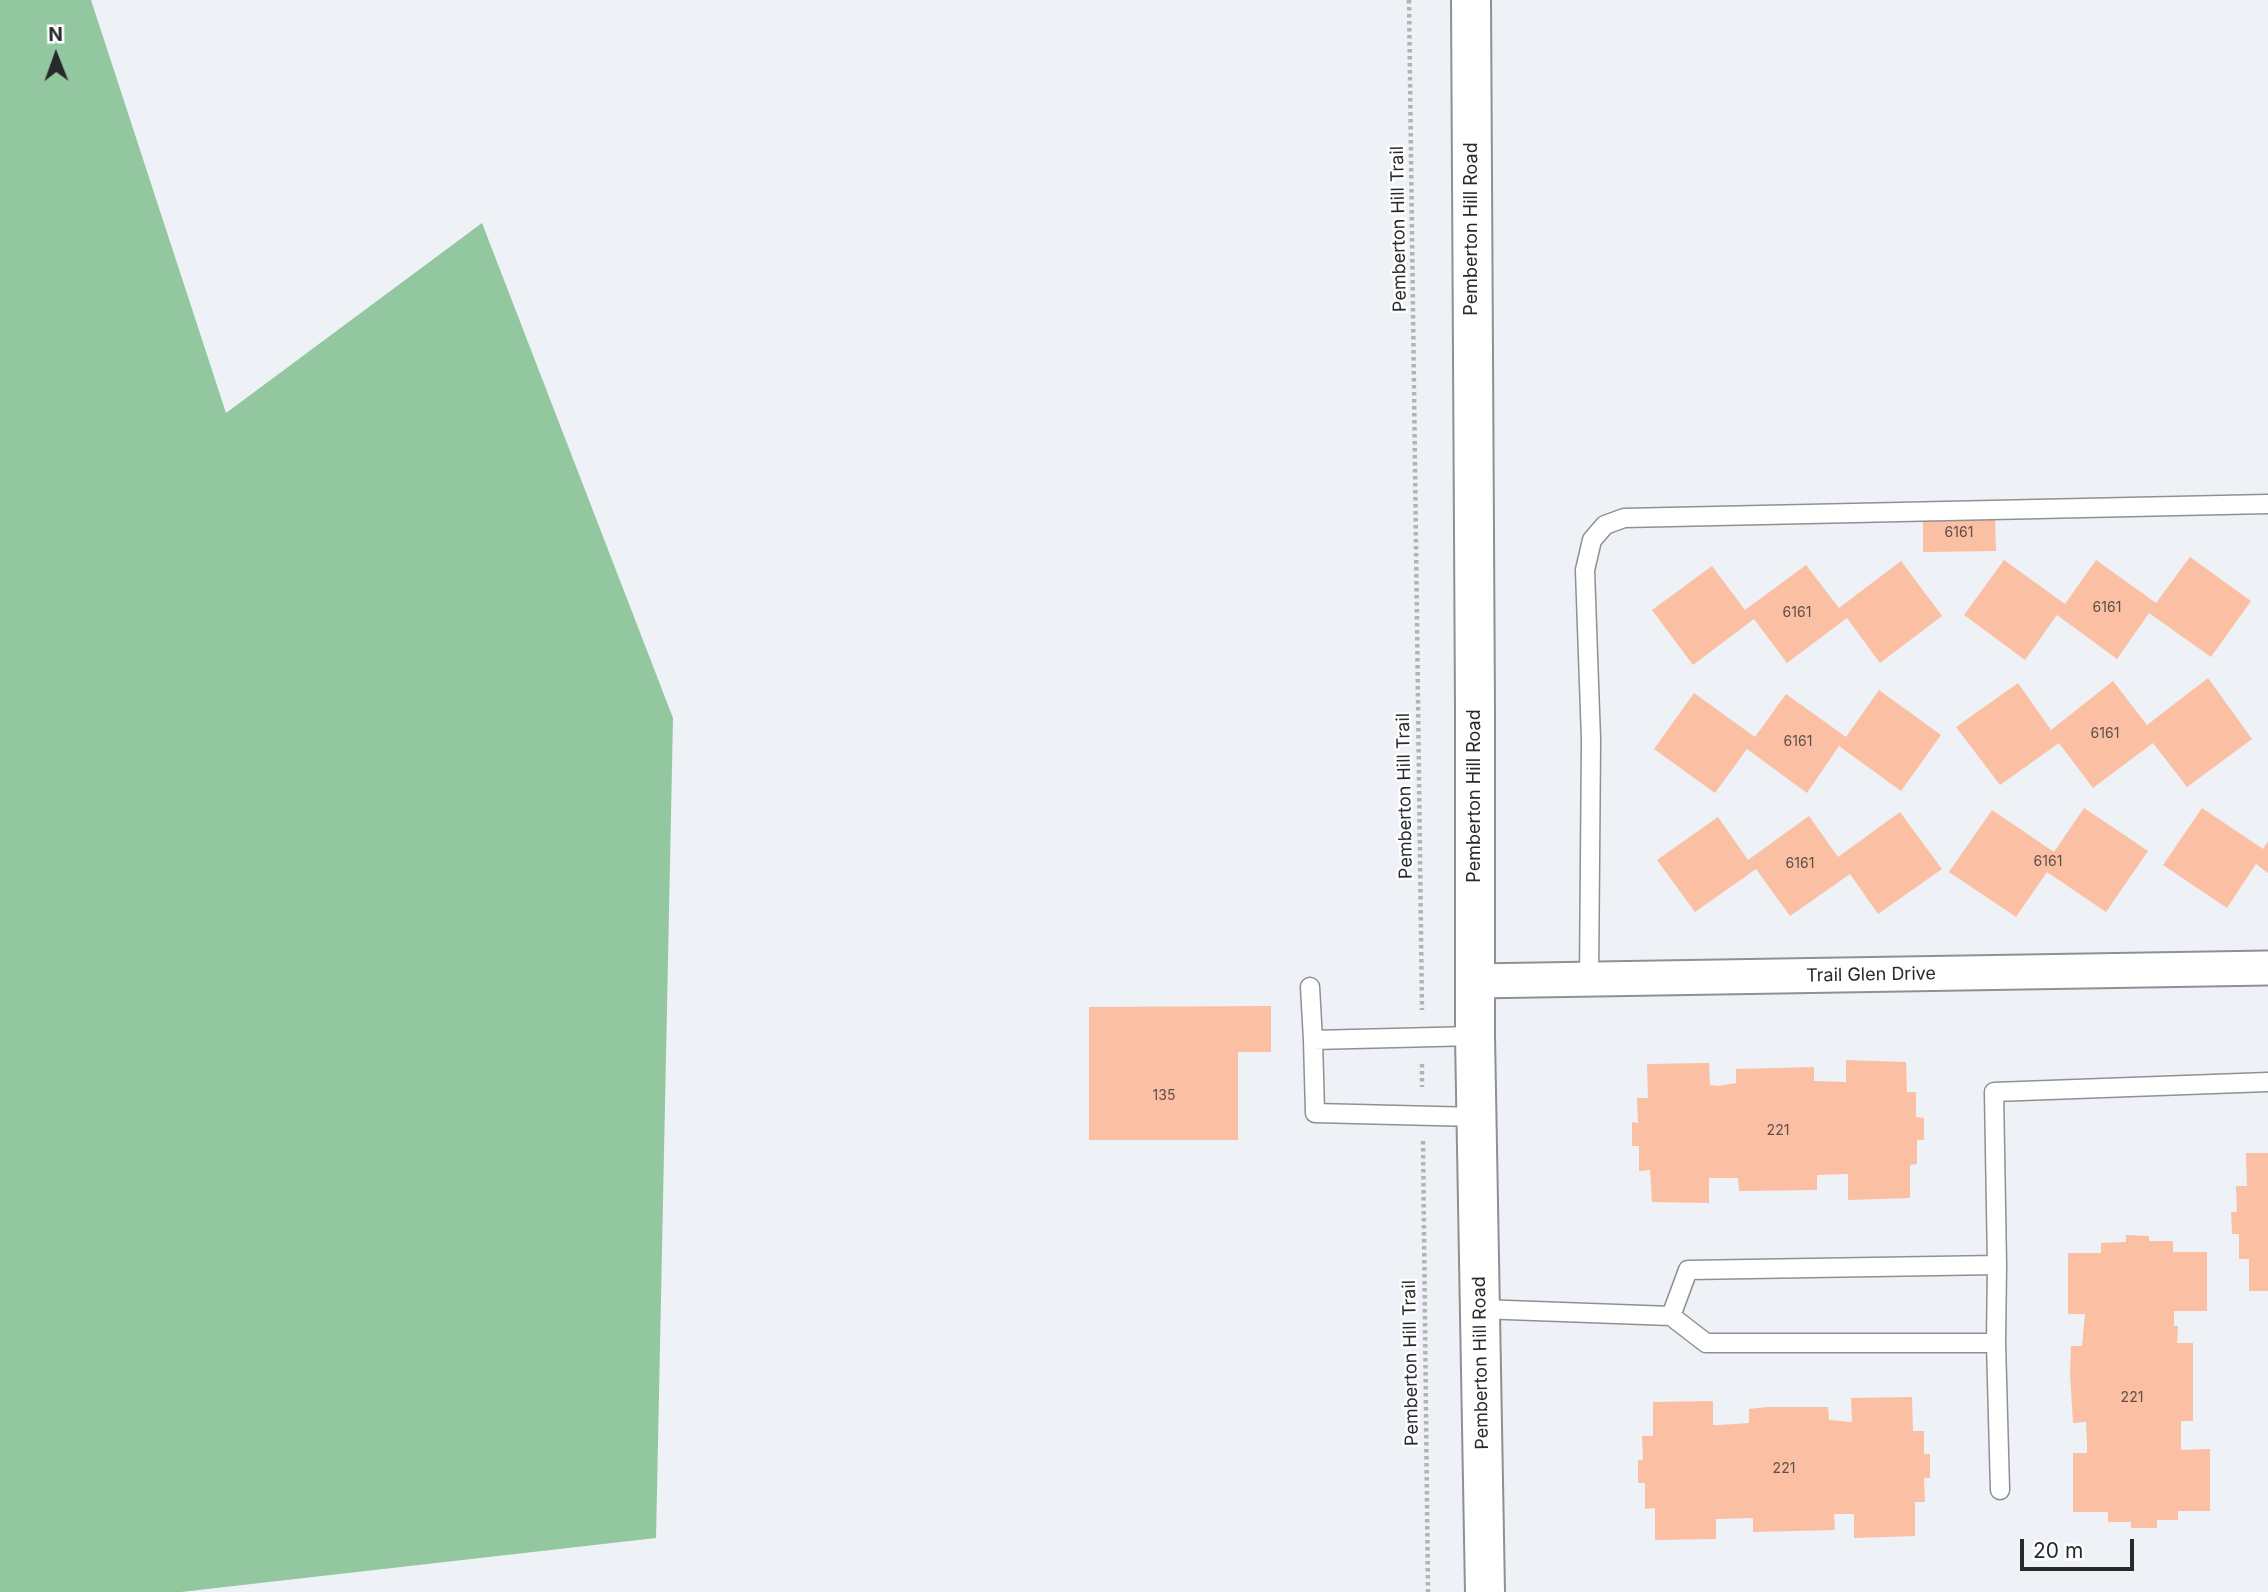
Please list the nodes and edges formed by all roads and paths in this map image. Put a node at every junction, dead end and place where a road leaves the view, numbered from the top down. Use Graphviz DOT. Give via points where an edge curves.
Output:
graph roads {
  1 [pos="1409,0"];
  2 [pos="1471,0"];
  3 [pos="2268,504"];
  4 [pos="2268,968"];
  5 [pos="1590,980"];
  6 [pos="1475,982"];
  7 [pos="1310,987"];
  8 [pos="1422,1036"];
  9 [pos="1475,1036"];
  10 [pos="1313,1040"];
  11 [pos="2268,1082"];
  12 [pos="1423,1117"];
  13 [pos="1476,1117"];
  14 [pos="1997,1265"];
  15 [pos="1480,1309"];
  16 [pos="1671,1316"];
  17 [pos="1996,1343"];
  18 [pos="2000,1490"];
  19 [pos="1428,1592"];
  20 [pos="1485,1592"];
  1 -- 8 [label="path, Pemberton Hill Trail"];
  2 -- 6 [label="street, Pemberton Hill Road"];
  3 -- 5 [label="lane" via="1624,518 1605,525 1592,540 1585,570 1591,740"];
  4 -- 5 [label="street, Trail Glen Drive"];
  5 -- 6 [label="street, Trail Glen Drive"];
  6 -- 9 [label="street, Pemberton Hill Road"];
  7 -- 10 [label="lane"];
  8 -- 9 [label="lane"];
  8 -- 10 [label="lane"];
  8 -- 12 [label="path, Pemberton Hill Trail"];
  9 -- 13 [label="street, Pemberton Hill Road"];
  10 -- 12 [label="lane" via="1315,1114"];
  11 -- 14 [label="lane" via="1994,1092"];
  12 -- 13 [label="lane"];
  12 -- 19 [label="path, Pemberton Hill Trail"];
  13 -- 15 [label="street, Pemberton Hill Road"];
  14 -- 16 [label="lane" via="1688,1270"];
  14 -- 17 [label="lane"];
  15 -- 16 [label="lane"];
  15 -- 20 [label="street, Pemberton Hill Road"];
  16 -- 17 [label="lane" via="1706,1343"];
  17 -- 18 [label="lane"];
}
